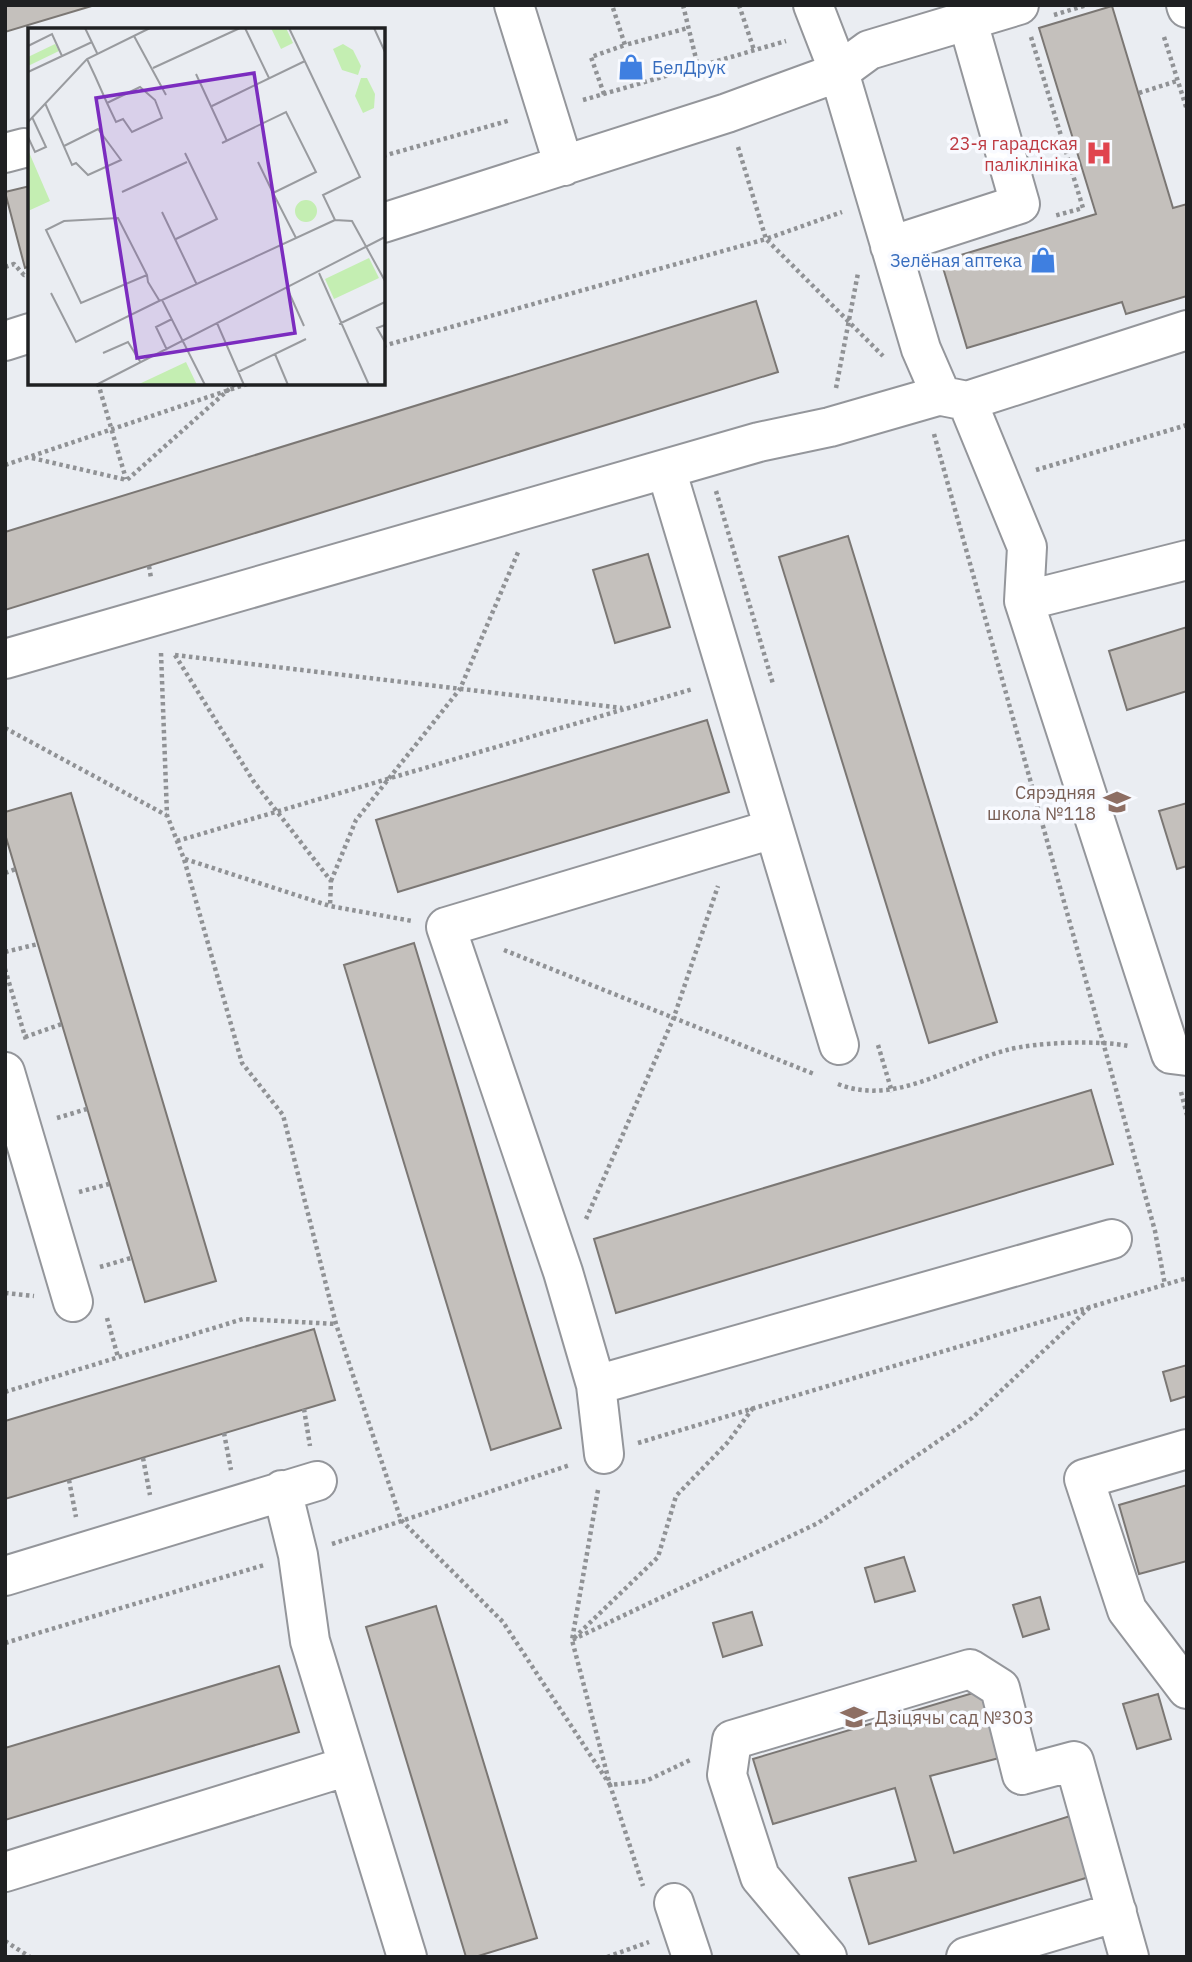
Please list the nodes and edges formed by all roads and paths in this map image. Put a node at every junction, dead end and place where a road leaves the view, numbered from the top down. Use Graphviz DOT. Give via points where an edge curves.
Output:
graph roads {
  1 [pos="514,5"];
  2 [pos="682,5"];
  3 [pos="739,5"];
  4 [pos="1019,5"];
  5 [pos="613,8"];
  6 [pos="1178,15"];
  7 [pos="817,18"];
  8 [pos="968,22"];
  9 [pos="688,28"];
  10 [pos="625,45"];
  11 [pos="754,50"];
  12 [pos="698,67"];
  13 [pos="839,72"];
  14 [pos="1177,81"];
  15 [pos="1139,93"];
  16 [pos="604,94"];
  17 [pos="547,110"];
  18 [pos="1187,110"];
  19 [pos="727,114"];
  20 [pos="385,155"];
  21 [pos="564,166"];
  22 [pos="875,200"];
  23 [pos="385,222"];
  24 [pos="766,239"];
  25 [pos="875,256"];
  26 [pos="5,267"];
  27 [pos="28,274"];
  28 [pos="848,319"];
  29 [pos="1187,330"];
  30 [pos="385,345"];
  31 [pos="886,358"];
  32 [pos="99,385"];
  33 [pos="234,385"];
  34 [pos="244,385"];
  35 [pos="231,389"];
  36 [pos="944,398"];
  37 [pos="1187,425"];
  38 [pos="830,427"];
  39 [pos="110,430"];
  40 [pos="29,457"];
  41 [pos="5,465"];
  42 [pos="666,469"];
  43 [pos="127,480"];
  44 [pos="998,481"];
  45 [pos="537,506"];
  46 [pos="1187,560"];
  47 [pos="149,566"];
  48 [pos="1024,601"];
  49 [pos="159,624"];
  50 [pos="175,656"];
  51 [pos="5,659"];
  52 [pos="767,665"];
  53 [pos="728,679"];
  54 [pos="460,689"];
  55 [pos="626,709"];
  56 [pos="5,728"];
  57 [pos="388,779"];
  58 [pos="278,812"];
  59 [pos="167,815"];
  60 [pos="773,830"];
  61 [pos="177,841"];
  62 [pos="732,842"];
  63 [pos="184,859"];
  64 [pos="16,869"];
  65 [pos="5,873"];
  66 [pos="331,881"];
  67 [pos="330,906"];
  68 [pos="446,927"];
  69 [pos="38,944"];
  70 [pos="5,952"];
  71 [pos="674,1017"];
  72 [pos="62,1024"];
  73 [pos="25,1037"];
  74 [pos="1103,1042"];
  75 [pos="1179,1055"];
  76 [pos="831,1061"];
  77 [pos="5,1072"];
  78 [pos="835,1082"];
  79 [pos="87,1109"];
  80 [pos="1187,1115"];
  81 [pos="49,1121"];
  82 [pos="109,1184"];
  83 [pos="71,1195"];
  84 [pos="585,1221"];
  85 [pos="1112,1239"];
  86 [pos="131,1258"];
  87 [pos="93,1270"];
  88 [pos="1165,1285"];
  89 [pos="73,1302"];
  90 [pos="1089,1308"];
  91 [pos="336,1324"];
  92 [pos="596,1385"];
  93 [pos="5,1392"];
  94 [pos="754,1408"];
  95 [pos="1187,1449"];
  96 [pos="604,1454"];
  97 [pos="5,1576"];
  98 [pos="572,1640"];
  99 [pos="1187,1689"];
  100 [pos="732,1740"];
  101 [pos="348,1766"];
  102 [pos="610,1785"];
  103 [pos="5,1871"];
  104 [pos="659,1896"];
  105 [pos="1117,1912"];
  106 [pos="5,1941"];
  107 [pos="675,1952"];
  108 [pos="30,1957"];
  109 [pos="407,1957"];
  110 [pos="607,1957"];
  111 [pos="827,1957"];
  112 [pos="966,1957"];
  113 [pos="1129,1957"];
  1 -- 17 [label="lane"];
  2 -- 9 [label="path"];
  3 -- 11 [label="path"];
  4 -- 8 [label="lane"];
  5 -- 10 [label="path"];
  6 -- 14 [label="path"];
  7 -- 11 [label="path"];
  7 -- 13 [label="lane"];
  8 -- 13 [label="lane" via="869,50"];
  8 -- 25 [label="lane" via="1020,204"];
  9 -- 10 [label="path"];
  9 -- 12 [label="path"];
  10 -- 16 [label="path" via="591,57"];
  11 -- 12 [label="path"];
  12 -- 16 [label="path"];
  13 -- 19 [label="lane"];
  13 -- 22 [label="lane"];
  14 -- 15 [label="path"];
  14 -- 18 [label="path"];
  16 -- 17 [label="path"];
  17 -- 20 [label="path"];
  17 -- 21 [label="lane"];
  19 -- 21 [label="lane"];
  19 -- 24 [label="path"];
  21 -- 23 [label="lane"];
  22 -- 24 [label="path"];
  22 -- 25 [label="lane"];
  24 -- 28 [label="path"];
  24 -- 30 [label="path"];
  25 -- 28 [label="path"];
  25 -- 36 [label="lane"];
  26 -- 27 [label="path" via="14,264"];
  28 -- 31 [label="path"];
  28 -- 38 [label="path"];
  29 -- 36 [label="lane"];
  32 -- 39 [label="path"];
  33 -- 35 [label="path"];
  34 -- 35 [label="path"];
  35 -- 39 [label="path"];
  35 -- 43 [label="path"];
  36 -- 38 [label="lane"];
  36 -- 44 [label="lane"];
  36 -- 74 [label="path"];
  37 -- 44 [label="path"];
  38 -- 42 [label="lane"];
  39 -- 40 [label="path"];
  39 -- 43 [label="path"];
  40 -- 41 [label="path"];
  40 -- 43 [label="path"];
  42 -- 45 [label="lane"];
  42 -- 53 [label="lane"];
  44 -- 48 [label="lane" via="1027,547"];
  45 -- 49 [label="lane"];
  45 -- 54 [label="path"];
  46 -- 48 [label="lane"];
  47 -- 49 [label="path"];
  48 -- 75 [label="lane"];
  49 -- 50 [label="path"];
  49 -- 51 [label="lane"];
  49 -- 59 [label="path"];
  50 -- 54 [label="path"];
  50 -- 58 [label="path"];
  52 -- 53 [label="path"];
  53 -- 55 [label="path"];
  53 -- 60 [label="lane"];
  54 -- 55 [label="path"];
  54 -- 57 [label="path"];
  55 -- 57 [label="path"];
  56 -- 59 [label="path"];
  57 -- 58 [label="path"];
  57 -- 66 [label="path" via="356,820"];
  58 -- 61 [label="path"];
  58 -- 66 [label="path"];
  59 -- 61 [label="path"];
  60 -- 62 [label="lane"];
  60 -- 76 [label="lane"];
  61 -- 63 [label="path"];
  62 -- 68 [label="lane"];
  62 -- 71 [label="path"];
  63 -- 67 [label="path"];
  63 -- 91 [label="path" via="242,1063 283,1115"];
  64 -- 65 [label="path"];
  66 -- 67 [label="path"];
  67 -- 68 [label="path"];
  68 -- 71 [label="path"];
  68 -- 92 [label="lane" via="563,1272"];
  69 -- 70 [label="path"];
  71 -- 76 [label="path"];
  71 -- 84 [label="path"];
  72 -- 73 [label="path"];
  74 -- 75 [label="path"];
  74 -- 78 [label="path" via="1008,1050 892,1091"];
  74 -- 88 [label="path" via="1155,1231"];
  75 -- 80 [label="path"];
  77 -- 89 [label="lane"];
  79 -- 81 [label="path"];
  82 -- 83 [label="path"];
  85 -- 92 [label="lane"];
  86 -- 87 [label="path"];
  90 -- 98 [label="path" via="972,1418 818,1522"];
  91 -- 93 [label="path" via="243,1319"];
  91 -- 102 [label="path" via="401,1520 503,1622"];
  92 -- 96 [label="lane"];
  94 -- 98 [label="path" via="676,1496 658,1557"];
  95 -- 99 [label="lane" via="1084,1479 1127,1610"];
  96 -- 98 [label="path"];
  97 -- 101 [label="lane" via="299,1486 298,1555 310,1642"];
  98 -- 102 [label="path"];
  100 -- 102 [label="path" via="646,1781"];
  100 -- 105 [label="lane" via="970,1669 1000,1688 1022,1775 1074,1761"];
  100 -- 111 [label="lane" via="727,1775 760,1877"];
  101 -- 103 [label="lane"];
  101 -- 109 [label="lane"];
  102 -- 104 [label="path"];
  104 -- 107 [label="lane"];
  105 -- 112 [label="lane"];
  105 -- 113 [label="lane"];
  106 -- 108 [label="path"];
  107 -- 110 [label="path" via="652,1941"];
}
